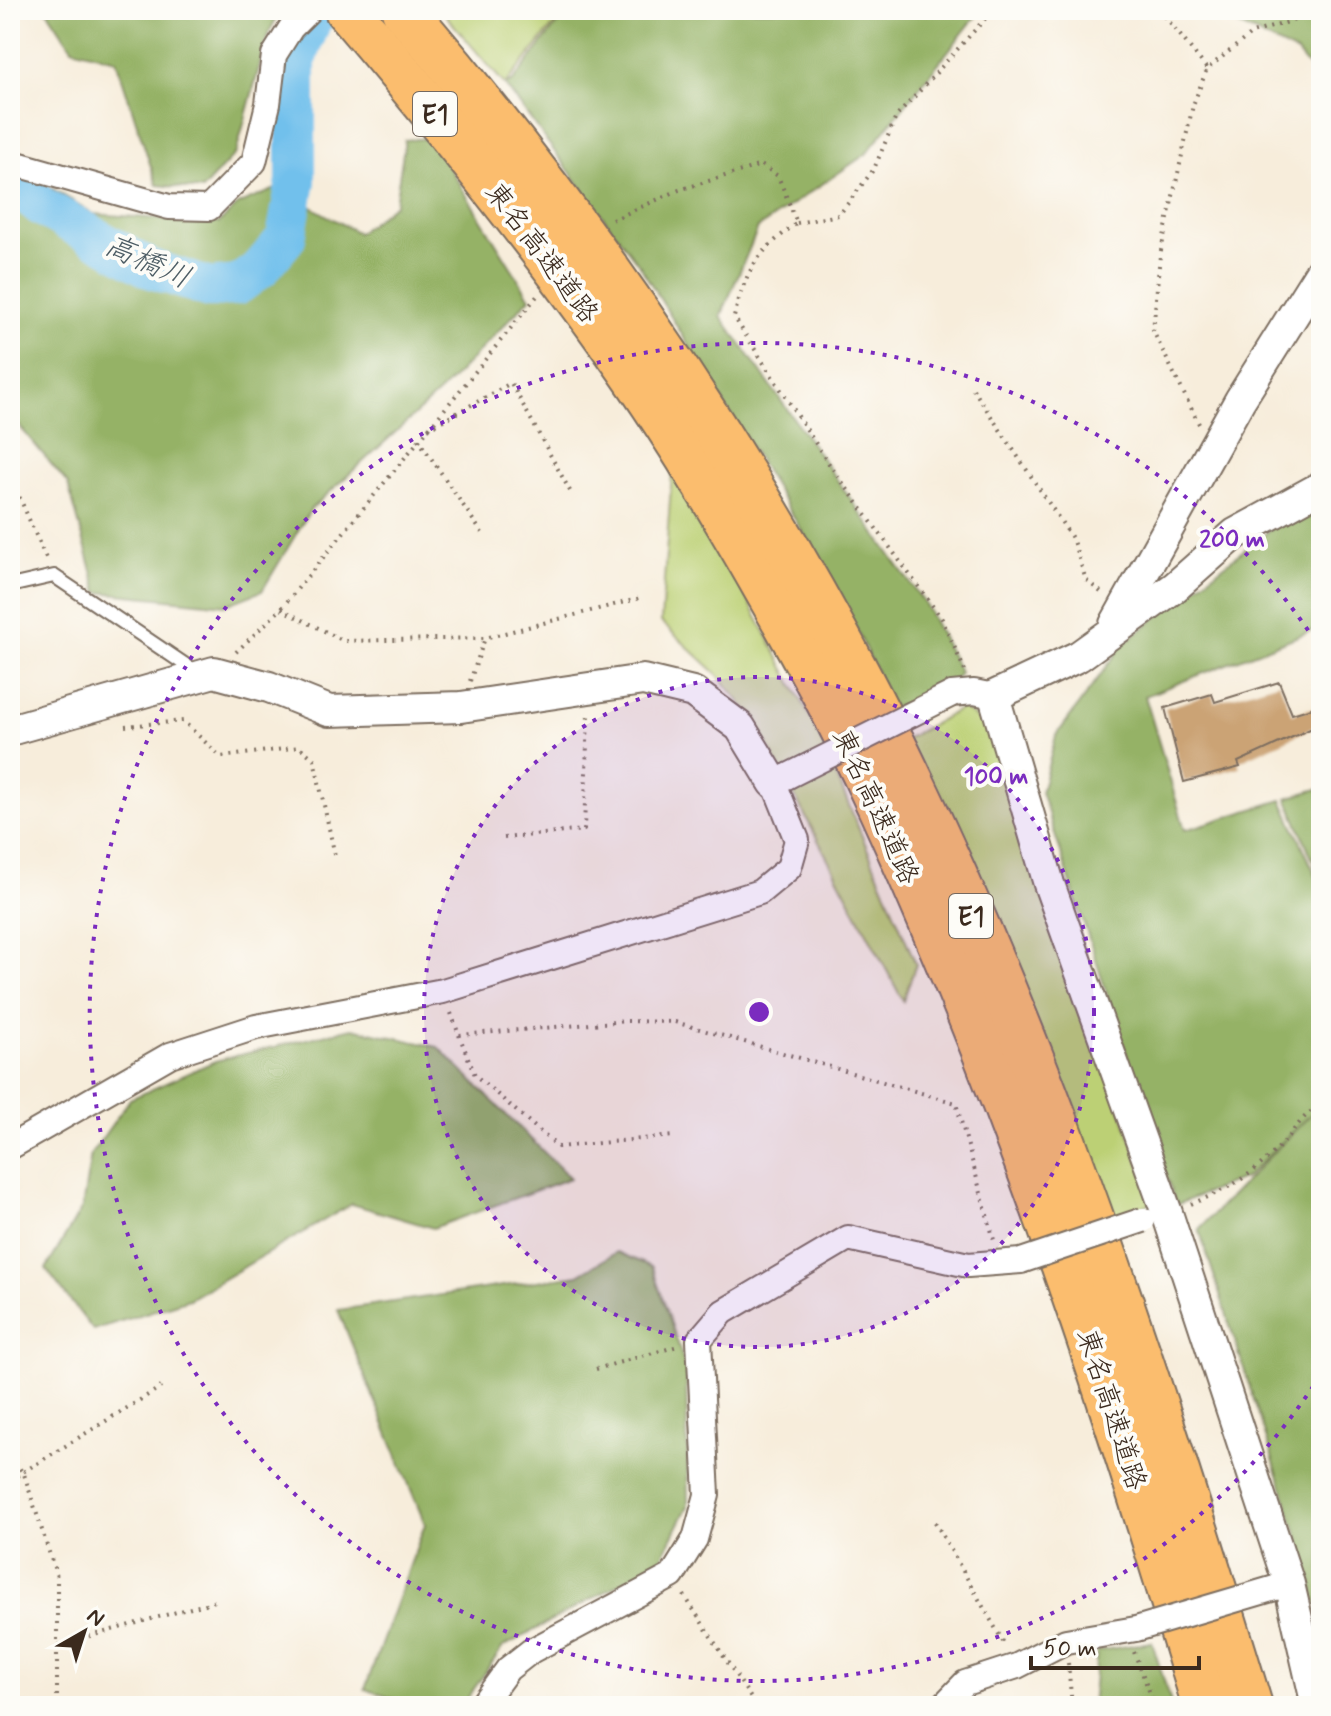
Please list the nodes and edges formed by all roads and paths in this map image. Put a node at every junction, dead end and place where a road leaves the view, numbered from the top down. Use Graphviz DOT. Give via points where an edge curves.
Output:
graph roads {
  1 [pos="309,10"];
  2 [pos="347,10"];
  3 [pos="404,10"];
  4 [pos="993,10"];
  5 [pos="1160,10"];
  6 [pos="1321,12"];
  7 [pos="1207,69"];
  8 [pos="14,157"];
  9 [pos="610,221"];
  10 [pos="797,223"];
  11 [pos="1321,271"];
  12 [pos="542,290"];
  13 [pos="973,389"];
  14 [pos="426,430"];
  15 [pos="418,439"];
  16 [pos="1213,451"];
  17 [pos="10,475"];
  18 [pos="1321,487"];
  19 [pos="570,491"];
  20 [pos="482,533"];
  21 [pos="54,576"];
  22 [pos="10,586"];
  23 [pos="641,598"];
  24 [pos="281,609"];
  25 [pos="1123,609"];
  26 [pos="1108,636"];
  27 [pos="485,638"];
  28 [pos="208,674"];
  29 [pos="589,688"];
  30 [pos="973,694"];
  31 [pos="461,707"];
  32 [pos="123,726"];
  33 [pos="10,730"];
  34 [pos="781,780"];
  35 [pos="504,838"];
  36 [pos="335,856"];
  37 [pos="443,991"];
  38 [pos="459,1035"];
  39 [pos="1321,1105"];
  40 [pos="674,1136"];
  41 [pos="10,1147"];
  42 [pos="1155,1216"];
  43 [pos="1011,1262"];
  44 [pos="699,1340"];
  45 [pos="596,1369"];
  46 [pos="161,1387"];
  47 [pos="10,1456"];
  48 [pos="24,1474"];
  49 [pos="10,1480"];
  50 [pos="935,1522"];
  51 [pos="672,1576"];
  52 [pos="1282,1586"];
  53 [pos="216,1601"];
  54 [pos="1131,1630"];
  55 [pos="1066,1641"];
  56 [pos="58,1645"];
  57 [pos="1017,1666"];
  58 [pos="57,1706"];
  59 [pos="481,1706"];
  60 [pos="756,1706"];
  61 [pos="943,1706"];
  62 [pos="1072,1706"];
  63 [pos="1155,1706"];
  64 [pos="1205,1706"];
  65 [pos="1250,1706"];
  66 [pos="1317,1706"];
  1 -- 8 [label="street" via="274,55 254,162 209,208 169,207"];
  2 -- 64 [label="highway, 東名高速道路 / E1" via="520,219 619,354 706,488 814,675 900,850 975,1026 1074,1290"];
  3 -- 65 [label="highway, 東名高速道路 / E1" via="553,191 638,308 782,539 858,676 935,833 1012,1011 1113,1278"];
  4 -- 10 [label="path" via="896,117 874,169 839,215"];
  5 -- 7 [label="path"];
  6 -- 7 [label="path" via="1252,33"];
  7 -- 16 [label="path" via="1193,105 1160,255 1153,331"];
  9 -- 10 [label="path" via="679,190 761,165 778,176"];
  10 -- 30 [label="path" via="767,246 744,277 734,317 827,461 942,619"];
  11 -- 16 [label="street"];
  12 -- 14 [label="path"];
  13 -- 25 [label="path" via="1072,538 1086,580"];
  14 -- 15 [label="path"];
  14 -- 19 [label="path" via="511,383"];
  15 -- 20 [label="path"];
  15 -- 24 [label="path"];
  16 -- 25 [label="street"];
  17 -- 21 [label="path"];
  18 -- 26 [label="street" via="1235,534"];
  21 -- 22 [label="lane"];
  21 -- 28 [label="lane"];
  23 -- 27 [label="path"];
  24 -- 27 [label="path" via="344,641"];
  24 -- 28 [label="path"];
  25 -- 26 [label="street"];
  26 -- 30 [label="street" via="1079,656"];
  27 -- 31 [label="path"];
  28 -- 31 [label="street" via="269,687 329,711"];
  28 -- 33 [label="street"];
  29 -- 31 [label="street"];
  29 -- 34 [label="street" via="643,680 693,692 740,727"];
  29 -- 35 [label="path" via="584,830"];
  30 -- 34 [label="street, bridge"];
  30 -- 42 [label="street" via="1049,884"];
  32 -- 36 [label="path" via="183,721 221,757 300,747 314,759"];
  34 -- 37 [label="street" via="797,840 789,868 760,892"];
  37 -- 38 [label="path"];
  37 -- 41 [label="street" via="256,1027 170,1055"];
  38 -- 40 [label="path" via="475,1075 558,1147"];
  38 -- 43 [label="path" via="675,1022 956,1103"];
  39 -- 42 [label="path" via="1235,1187"];
  42 -- 43 [label="street, bridge"];
  42 -- 52 [label="street"];
  43 -- 44 [label="street" via="968,1265 848,1238 723,1312"];
  44 -- 45 [label="path"];
  44 -- 51 [label="street" via="707,1495 695,1539"];
  46 -- 48 [label="path"];
  47 -- 48 [label="path"];
  48 -- 49 [label="path"];
  48 -- 56 [label="path" via="57,1577"];
  50 -- 57 [label="path"];
  51 -- 59 [label="street" via="531,1651 508,1669"];
  51 -- 60 [label="path"];
  52 -- 54 [label="street, bridge"];
  52 -- 66 [label="street"];
  53 -- 56 [label="path"];
  54 -- 55 [label="street"];
  54 -- 63 [label="path"];
  55 -- 57 [label="street"];
  55 -- 62 [label="path"];
  56 -- 58 [label="path"];
  57 -- 61 [label="street" via="965,1683"];
}
